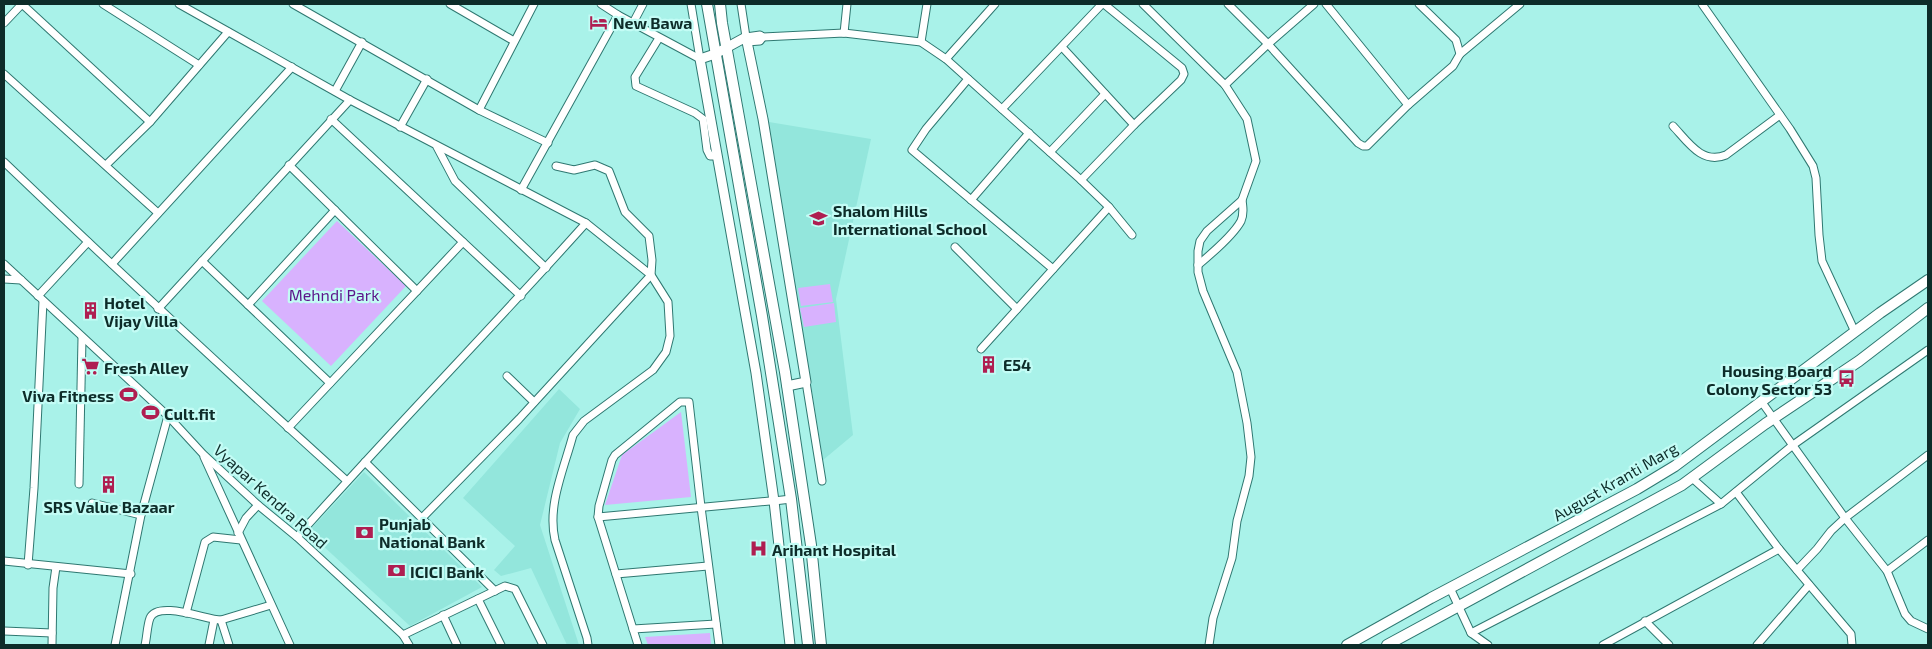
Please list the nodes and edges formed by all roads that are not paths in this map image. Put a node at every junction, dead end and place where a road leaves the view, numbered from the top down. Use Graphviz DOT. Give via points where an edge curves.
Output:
graph roads {
  1 [pos="22,4"];
  2 [pos="103,4"];
  3 [pos="179,4"];
  4 [pos="293,4"];
  5 [pos="450,4"];
  6 [pos="534,4"];
  7 [pos="601,4"];
  8 [pos="643,4"];
  9 [pos="691,4"];
  10 [pos="707,4"];
  11 [pos="720,4"];
  12 [pos="741,4"];
  13 [pos="847,4"];
  14 [pos="927,4"];
  15 [pos="995,4"];
  16 [pos="1103,4"];
  17 [pos="1143,4"];
  18 [pos="1228,4"];
  19 [pos="1314,4"];
  20 [pos="1326,4"];
  21 [pos="1420,4"];
  22 [pos="1520,4"];
  23 [pos="1702,4"];
  24 [pos="618,15"];
  25 [pos="4,23"];
  26 [pos="633,23"];
  27 [pos="228,32"];
  28 [pos="844,33"];
  29 [pos="659,38"];
  30 [pos="746,40"];
  31 [pos="514,41"];
  32 [pos="362,42"];
  33 [pos="921,42"];
  34 [pos="1268,44"];
  35 [pos="727,47"];
  36 [pos="1062,47"];
  37 [pos="715,54"];
  38 [pos="1460,54"];
  39 [pos="700,59"];
  40 [pos="946,59"];
  41 [pos="199,66"];
  42 [pos="292,66"];
  43 [pos="4,74"];
  44 [pos="968,78"];
  45 [pos="427,79"];
  46 [pos="1225,85"];
  47 [pos="335,91"];
  48 [pos="1105,94"];
  49 [pos="350,100"];
  50 [pos="1408,105"];
  51 [pos="1002,109"];
  52 [pos="478,110"];
  53 [pos="1780,115"];
  54 [pos="331,119"];
  55 [pos="150,122"];
  56 [pos="1134,125"];
  57 [pos="1673,126"];
  58 [pos="400,127"];
  59 [pos="1029,133"];
  60 [pos="548,143"];
  61 [pos="437,146"];
  62 [pos="1050,152"];
  63 [pos="717,156"];
  64 [pos="4,162"];
  65 [pos="106,165"];
  66 [pos="289,165"];
  67 [pos="556,166"];
  68 [pos="1081,180"];
  69 [pos="521,190"];
  70 [pos="971,200"];
  71 [pos="1242,200"];
  72 [pos="1109,207"];
  73 [pos="335,210"];
  74 [pos="158,213"];
  75 [pos="586,223"];
  76 [pos="1132,236"];
  77 [pos="88,242"];
  78 [pos="463,242"];
  79 [pos="955,246"];
  80 [pos="202,260"];
  81 [pos="4,264"];
  82 [pos="112,264"];
  83 [pos="1198,265"];
  84 [pos="546,268"];
  85 [pos="1053,269"];
  86 [pos="651,274"];
  87 [pos="4,279"];
  88 [pos="21,280"];
  89 [pos="1928,280"];
  90 [pos="417,291"];
  91 [pos="521,296"];
  92 [pos="40,298"];
  93 [pos="248,305"];
  94 [pos="1928,308"];
  95 [pos="158,309"];
  96 [pos="1017,309"];
  97 [pos="1855,332"];
  98 [pos="82,338"];
  99 [pos="981,349"];
  100 [pos="1928,350"];
  101 [pos="507,376"];
  102 [pos="806,382"];
  103 [pos="330,383"];
  104 [pos="787,386"];
  105 [pos="534,402"];
  106 [pos="1761,402"];
  107 [pos="168,416"];
  108 [pos="1774,418"];
  109 [pos="288,428"];
  110 [pos="1793,445"];
  111 [pos="203,454"];
  112 [pos="1928,455"];
  113 [pos="365,462"];
  114 [pos="1692,478"];
  115 [pos="822,480"];
  116 [pos="347,481"];
  117 [pos="79,484"];
  118 [pos="1736,492"];
  119 [pos="791,499"];
  120 [pos="772,501"];
  121 [pos="92,503"];
  122 [pos="1721,504"];
  123 [pos="258,505"];
  124 [pos="700,507"];
  125 [pos="141,515"];
  126 [pos="598,517"];
  127 [pos="422,518"];
  128 [pos="1845,518"];
  129 [pos="240,536"];
  130 [pos="297,537"];
  131 [pos="1928,540"];
  132 [pos="1779,549"];
  133 [pos="4,561"];
  134 [pos="28,565"];
  135 [pos="708,566"];
  136 [pos="56,567"];
  137 [pos="1797,570"];
  138 [pos="1887,571"];
  139 [pos="131,574"];
  140 [pos="616,574"];
  141 [pos="1809,585"];
  142 [pos="1450,588"];
  143 [pos="496,591"];
  144 [pos="478,599"];
  145 [pos="272,605"];
  146 [pos="1458,606"];
  147 [pos="186,612"];
  148 [pos="443,615"];
  149 [pos="218,620"];
  150 [pos="1645,622"];
  151 [pos="716,624"];
  152 [pos="633,629"];
  153 [pos="1928,629"];
  154 [pos="4,631"];
  155 [pos="52,633"];
  156 [pos="1471,633"];
  157 [pos="403,635"];
  158 [pos="52,645"];
  159 [pos="115,645"];
  160 [pos="145,645"];
  161 [pos="209,645"];
  162 [pos="229,645"];
  163 [pos="290,645"];
  164 [pos="408,645"];
  165 [pos="457,645"];
  166 [pos="501,645"];
  167 [pos="543,645"];
  168 [pos="588,645"];
  169 [pos="638,645"];
  170 [pos="719,645"];
  171 [pos="790,645"];
  172 [pos="808,645"];
  173 [pos="821,645"];
  174 [pos="1209,645"];
  175 [pos="1347,645"];
  176 [pos="1387,645"];
  177 [pos="1488,645"];
  178 [pos="1603,645"];
  179 [pos="1669,645"];
  180 [pos="1757,645"];
  181 [pos="1852,645"];
  1 -- 25 [label="street"];
  1 -- 55 [label="street"];
  2 -- 41 [label="street"];
  3 -- 27 [label="street"];
  4 -- 32 [label="street"];
  5 -- 31 [label="street"];
  6 -- 31 [label="street"];
  7 -- 24 [label="street"];
  8 -- 26 [label="street"];
  9 -- 39 [label="street"];
  10 -- 37 [label="main road"];
  11 -- 35 [label="main road"];
  12 -- 30 [label="street"];
  13 -- 28 [label="street"];
  14 -- 33 [label="street"];
  15 -- 40 [label="street"];
  16 -- 36 [label="street"];
  16 -- 56 [label="street" via="1182,68 1184,74"];
  17 -- 46 [label="street"];
  18 -- 34 [label="street"];
  19 -- 34 [label="street"];
  20 -- 50 [label="street"];
  21 -- 38 [label="street" via="1456,40"];
  22 -- 38 [label="street"];
  23 -- 53 [label="street"];
  24 -- 26 [label="street"];
  24 -- 60 [label="street"];
  26 -- 29 [label="street"];
  27 -- 41 [label="street"];
  27 -- 42 [label="street"];
  28 -- 30 [label="street"];
  28 -- 33 [label="street"];
  29 -- 39 [label="street"];
  29 -- 63 [label="street" via="636,77 636,86 703,119 707,150 710,156"];
  30 -- 35 [label="street"];
  30 -- 102 [label="street" via="763,119"];
  31 -- 52 [label="street"];
  32 -- 45 [label="street"];
  32 -- 47 [label="street"];
  33 -- 40 [label="street"];
  34 -- 46 [label="street"];
  34 -- 50 [label="street" via="1363,146 1367,146"];
  35 -- 37 [label="street"];
  35 -- 104 [label="main road"];
  36 -- 48 [label="street"];
  36 -- 51 [label="street"];
  37 -- 39 [label="street"];
  37 -- 119 [label="main road"];
  38 -- 50 [label="street" via="1453,66"];
  39 -- 63 [label="street"];
  40 -- 44 [label="street"];
  41 -- 55 [label="street"];
  42 -- 47 [label="street"];
  42 -- 74 [label="street"];
  43 -- 65 [label="street"];
  44 -- 51 [label="street"];
  44 -- 70 [label="street" via="912,150"];
  45 -- 52 [label="street"];
  45 -- 58 [label="street"];
  46 -- 71 [label="street" via="1246,119 1256,161"];
  47 -- 49 [label="street"];
  48 -- 56 [label="street"];
  48 -- 62 [label="street"];
  49 -- 54 [label="street"];
  49 -- 58 [label="street"];
  51 -- 59 [label="street"];
  52 -- 60 [label="street"];
  53 -- 57 [label="street" via="1719,158 1704,156"];
  53 -- 97 [label="street" via="1813,166 1822,261"];
  54 -- 66 [label="street"];
  54 -- 78 [label="street"];
  55 -- 65 [label="street"];
  56 -- 68 [label="street"];
  58 -- 61 [label="street"];
  59 -- 62 [label="street"];
  59 -- 70 [label="street"];
  60 -- 69 [label="street"];
  61 -- 69 [label="street"];
  61 -- 84 [label="street" via="455,181"];
  62 -- 68 [label="street"];
  63 -- 120 [label="street" via="756,373"];
  64 -- 77 [label="street"];
  65 -- 74 [label="street"];
  66 -- 73 [label="street"];
  66 -- 80 [label="street"];
  67 -- 86 [label="street" via="574,170 595,164 608,171 625,212 649,236"];
  68 -- 72 [label="street"];
  69 -- 75 [label="street"];
  70 -- 85 [label="street"];
  71 -- 83 [label="street" via="1200,241"];
  71 -- 83 [label="street" via="1241,221 1215,252"];
  72 -- 76 [label="street"];
  72 -- 85 [label="street"];
  73 -- 90 [label="street"];
  73 -- 93 [label="street"];
  74 -- 82 [label="street"];
  75 -- 84 [label="street"];
  75 -- 86 [label="street"];
  77 -- 82 [label="street"];
  77 -- 92 [label="street"];
  78 -- 90 [label="street"];
  78 -- 91 [label="street"];
  79 -- 96 [label="street"];
  80 -- 93 [label="street"];
  80 -- 95 [label="street"];
  81 -- 88 [label="street, Vyapar Kendra Road"];
  82 -- 95 [label="street"];
  83 -- 174 [label="street" via="1203,291 1238,372 1251,457 1236,521 1232,558 1213,618"];
  84 -- 91 [label="street"];
  85 -- 96 [label="street"];
  86 -- 105 [label="street"];
  86 -- 168 [label="street" via="668,302 670,336 666,352 653,370 584,421 573,435 552,512 555,540"];
  87 -- 88 [label="street"];
  88 -- 92 [label="street, Vyapar Kendra Road"];
  89 -- 97 [label="main road, August Kranti Marg"];
  90 -- 103 [label="street"];
  91 -- 113 [label="street"];
  92 -- 98 [label="street, Vyapar Kendra Road"];
  92 -- 134 [label="street" via="34,488"];
  93 -- 103 [label="street"];
  94 -- 108 [label="main road, August Kranti Marg"];
  95 -- 109 [label="street"];
  96 -- 99 [label="street"];
  97 -- 106 [label="main road, August Kranti Marg"];
  98 -- 107 [label="street, Vyapar Kendra Road"];
  98 -- 117 [label="street"];
  100 -- 110 [label="street"];
  101 -- 105 [label="street"];
  102 -- 104 [label="street"];
  102 -- 115 [label="street"];
  103 -- 109 [label="street"];
  104 -- 173 [label="main road" via="811,544"];
  105 -- 127 [label="street"];
  106 -- 108 [label="street"];
  106 -- 142 [label="main road, August Kranti Marg" via="1675,466 1637,489"];
  107 -- 111 [label="street, Vyapar Kendra Road"];
  107 -- 125 [label="street"];
  108 -- 110 [label="street"];
  108 -- 114 [label="main road, August Kranti Marg"];
  109 -- 116 [label="street"];
  110 -- 118 [label="street"];
  110 -- 128 [label="street"];
  111 -- 123 [label="street, Vyapar Kendra Road"];
  111 -- 129 [label="street"];
  112 -- 128 [label="street"];
  113 -- 116 [label="street"];
  113 -- 127 [label="street"];
  114 -- 122 [label="street"];
  114 -- 146 [label="main road, August Kranti Marg"];
  116 -- 130 [label="street"];
  118 -- 122 [label="street"];
  118 -- 132 [label="street"];
  119 -- 120 [label="street"];
  119 -- 172 [label="main road"];
  120 -- 124 [label="street"];
  120 -- 171 [label="street"];
  121 -- 125 [label="street"];
  122 -- 156 [label="street"];
  123 -- 129 [label="street" via="246,518"];
  123 -- 130 [label="street, Vyapar Kendra Road"];
  124 -- 126 [label="street"];
  124 -- 126 [label="street" via="689,402 685,400 612,460"];
  124 -- 135 [label="street"];
  125 -- 139 [label="street"];
  126 -- 140 [label="street"];
  127 -- 143 [label="street"];
  128 -- 137 [label="street"];
  128 -- 138 [label="street"];
  129 -- 145 [label="street"];
  129 -- 147 [label="street" via="213,538 205,542"];
  130 -- 157 [label="street, Vyapar Kendra Road"];
  131 -- 138 [label="street"];
  132 -- 137 [label="street"];
  132 -- 150 [label="street"];
  133 -- 134 [label="street"];
  134 -- 136 [label="street"];
  135 -- 140 [label="street"];
  135 -- 151 [label="street"];
  136 -- 139 [label="street"];
  136 -- 155 [label="street"];
  137 -- 141 [label="street"];
  138 -- 153 [label="street" via="1905,614"];
  139 -- 159 [label="street"];
  140 -- 152 [label="street"];
  141 -- 180 [label="street"];
  141 -- 181 [label="street" via="1851,634"];
  142 -- 146 [label="street"];
  142 -- 175 [label="main road, August Kranti Marg"];
  143 -- 144 [label="street"];
  143 -- 167 [label="street" via="505,586 514,589"];
  144 -- 148 [label="street"];
  144 -- 166 [label="street"];
  145 -- 149 [label="street"];
  145 -- 163 [label="street"];
  146 -- 156 [label="street"];
  146 -- 176 [label="main road, August Kranti Marg"];
  147 -- 149 [label="street"];
  147 -- 160 [label="street" via="155,612 150,617"];
  148 -- 157 [label="street"];
  148 -- 165 [label="street"];
  149 -- 161 [label="street"];
  149 -- 162 [label="street"];
  150 -- 178 [label="street"];
  150 -- 179 [label="street"];
  151 -- 152 [label="street"];
  151 -- 170 [label="street"];
  152 -- 169 [label="street"];
  154 -- 155 [label="street"];
  155 -- 158 [label="street"];
  156 -- 177 [label="street"];
  157 -- 164 [label="street, Vyapar Kendra Road"];
}
